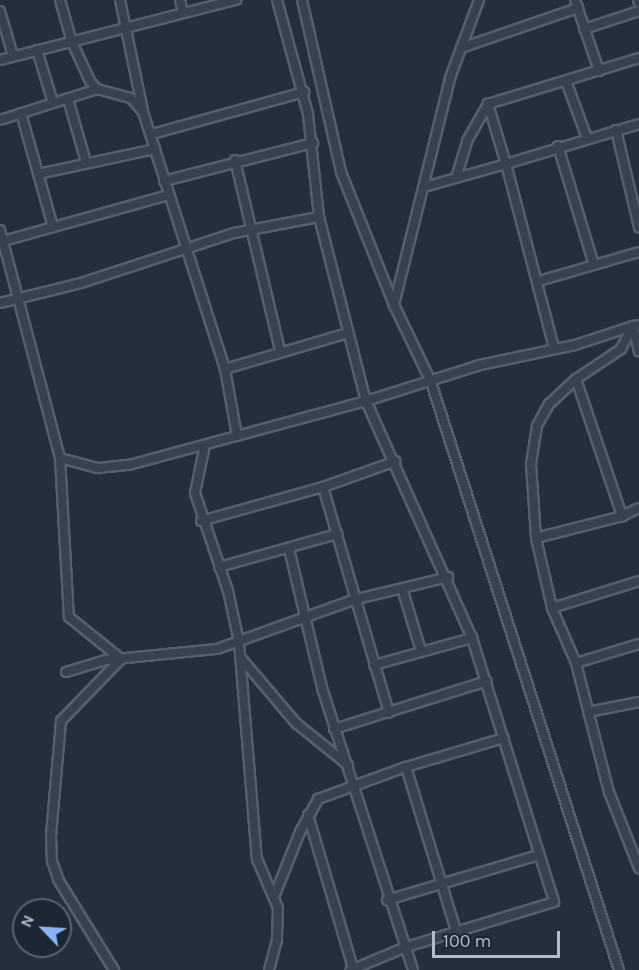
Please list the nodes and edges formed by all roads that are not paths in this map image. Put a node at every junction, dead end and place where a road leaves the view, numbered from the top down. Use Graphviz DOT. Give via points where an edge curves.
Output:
graph roads {
  1 [pos="60,0"];
  2 [pos="120,0"];
  3 [pos="180,0"];
  4 [pos="236,0"];
  5 [pos="277,0"];
  6 [pos="302,0"];
  7 [pos="479,0"];
  8 [pos="576,4"];
  9 [pos="0,11"];
  10 [pos="639,11"];
  11 [pos="183,13"];
  12 [pos="128,27"];
  13 [pos="584,29"];
  14 [pos="72,42"];
  15 [pos="461,48"];
  16 [pos="38,50"];
  17 [pos="13,56"];
  18 [pos="639,58"];
  19 [pos="0,60"];
  20 [pos="599,71"];
  21 [pos="566,81"];
  22 [pos="97,89"];
  23 [pos="304,92"];
  24 [pos="68,99"];
  25 [pos="53,103"];
  26 [pos="488,104"];
  27 [pos="143,112"];
  28 [pos="21,113"];
  29 [pos="0,120"];
  30 [pos="639,124"];
  31 [pos="616,130"];
  32 [pos="152,134"];
  33 [pos="587,138"];
  34 [pos="313,143"];
  35 [pos="558,146"];
  36 [pos="155,149"];
  37 [pos="236,160"];
  38 [pos="86,162"];
  39 [pos="506,164"];
  40 [pos="38,174"];
  41 [pos="456,178"];
  42 [pos="164,182"];
  43 [pos="424,187"];
  44 [pos="169,195"];
  45 [pos="635,195"];
  46 [pos="319,217"];
  47 [pos="639,226"];
  48 [pos="53,227"];
  49 [pos="0,230"];
  50 [pos="251,230"];
  51 [pos="3,241"];
  52 [pos="186,249"];
  53 [pos="639,252"];
  54 [pos="594,265"];
  55 [pos="539,281"];
  56 [pos="18,298"];
  57 [pos="0,303"];
  58 [pos="394,305"];
  59 [pos="636,325"];
  60 [pos="348,333"];
  61 [pos="554,348"];
  62 [pos="279,351"];
  63 [pos="639,351"];
  64 [pos="225,369"];
  65 [pos="576,379"];
  66 [pos="431,382"];
  67 [pos="366,401"];
  68 [pos="237,436"];
  69 [pos="205,445"];
  70 [pos="60,458"];
  71 [pos="396,461"];
  72 [pos="323,487"];
  73 [pos="639,508"];
  74 [pos="622,516"];
  75 [pos="201,521"];
  76 [pos="337,534"];
  77 [pos="536,538"];
  78 [pos="289,549"];
  79 [pos="219,567"];
  80 [pos="448,577"];
  81 [pos="639,581"];
  82 [pos="402,588"];
  83 [pos="353,600"];
  84 [pos="552,608"];
  85 [pos="306,618"];
  86 [pos="472,638"];
  87 [pos="239,642"];
  88 [pos="639,644"];
  89 [pos="421,651"];
  90 [pos="240,657"];
  91 [pos="120,659"];
  92 [pos="576,663"];
  93 [pos="374,665"];
  94 [pos="66,672"];
  95 [pos="487,681"];
  96 [pos="639,702"];
  97 [pos="588,712"];
  98 [pos="389,713"];
  99 [pos="334,729"];
  100 [pos="504,738"];
  101 [pos="348,765"];
  102 [pos="406,767"];
  103 [pos="356,786"];
  104 [pos="308,815"];
  105 [pos="539,855"];
  106 [pos="638,864"];
  107 [pos="442,885"];
  108 [pos="274,897"];
  109 [pos="387,900"];
  110 [pos="457,934"];
  111 [pos="406,947"];
  112 [pos="352,969"];
  113 [pos="114,970"];
  114 [pos="269,970"];
  115 [pos="413,970"];
  116 [pos="619,970"];
  1 -- 14 [label="street"];
  2 -- 12 [label="street"];
  3 -- 11 [label="street"];
  4 -- 11 [label="street"];
  5 -- 23 [label="street"];
  6 -- 58 [label="street" via="341,172"];
  7 -- 15 [label="street"];
  8 -- 13 [label="street"];
  8 -- 15 [label="street"];
  9 -- 17 [label="street"];
  10 -- 13 [label="street"];
  11 -- 12 [label="street"];
  12 -- 14 [label="street"];
  12 -- 27 [label="street"];
  13 -- 20 [label="street"];
  14 -- 16 [label="street"];
  14 -- 22 [label="street" via="82,69"];
  15 -- 43 [label="street"];
  16 -- 17 [label="street"];
  16 -- 25 [label="street"];
  17 -- 19 [label="street"];
  18 -- 20 [label="street"];
  20 -- 21 [label="street"];
  21 -- 26 [label="street"];
  21 -- 33 [label="street"];
  22 -- 24 [label="street"];
  22 -- 27 [label="street" via="131,98"];
  23 -- 32 [label="street"];
  23 -- 34 [label="street"];
  24 -- 25 [label="street"];
  24 -- 38 [label="street"];
  25 -- 28 [label="street"];
  26 -- 39 [label="street"];
  26 -- 41 [label="street" via="467,141"];
  27 -- 32 [label="street"];
  28 -- 29 [label="street"];
  28 -- 40 [label="street"];
  30 -- 31 [label="street"];
  31 -- 33 [label="street"];
  31 -- 45 [label="street"];
  32 -- 36 [label="street"];
  33 -- 35 [label="street"];
  34 -- 37 [label="street"];
  34 -- 46 [label="street"];
  35 -- 39 [label="street"];
  35 -- 54 [label="street"];
  36 -- 38 [label="street"];
  36 -- 42 [label="street"];
  37 -- 42 [label="street"];
  37 -- 50 [label="street"];
  38 -- 40 [label="street"];
  39 -- 41 [label="street"];
  39 -- 55 [label="street"];
  40 -- 48 [label="street"];
  41 -- 43 [label="street"];
  42 -- 44 [label="street"];
  43 -- 58 [label="street"];
  44 -- 48 [label="street"];
  44 -- 52 [label="street"];
  45 -- 47 [label="street"];
  46 -- 50 [label="street"];
  46 -- 60 [label="street"];
  48 -- 51 [label="street"];
  49 -- 51 [label="street"];
  50 -- 52 [label="street"];
  50 -- 62 [label="street"];
  51 -- 56 [label="street"];
  52 -- 56 [label="street" via="81,283"];
  52 -- 64 [label="street"];
  53 -- 54 [label="street"];
  54 -- 55 [label="street"];
  55 -- 61 [label="street"];
  56 -- 57 [label="street"];
  56 -- 70 [label="street"];
  58 -- 66 [label="street"];
  59 -- 61 [label="street"];
  59 -- 63 [label="street"];
  59 -- 65 [label="street" via="621,349"];
  60 -- 62 [label="street"];
  60 -- 67 [label="street"];
  61 -- 66 [label="street" via="480,365"];
  62 -- 64 [label="street"];
  64 -- 68 [label="street"];
  65 -- 74 [label="street"];
  65 -- 77 [label="street" via="549,404 537,426 531,465"];
  66 -- 67 [label="street"];
  66 -- 116 [label="street"];
  67 -- 68 [label="street"];
  67 -- 71 [label="street"];
  68 -- 69 [label="street"];
  69 -- 70 [label="street" via="110,469"];
  69 -- 75 [label="street" via="195,493"];
  70 -- 91 [label="street" via="69,617"];
  71 -- 72 [label="street"];
  71 -- 80 [label="street"];
  72 -- 75 [label="street"];
  72 -- 76 [label="street"];
  73 -- 74 [label="street"];
  74 -- 77 [label="street"];
  75 -- 79 [label="street"];
  76 -- 78 [label="street"];
  76 -- 83 [label="street"];
  77 -- 84 [label="street"];
  78 -- 79 [label="street"];
  78 -- 85 [label="street"];
  79 -- 87 [label="street"];
  80 -- 82 [label="street"];
  80 -- 86 [label="street"];
  81 -- 84 [label="street"];
  82 -- 83 [label="street"];
  82 -- 89 [label="street"];
  83 -- 85 [label="street"];
  83 -- 93 [label="street"];
  84 -- 92 [label="street"];
  85 -- 87 [label="street"];
  85 -- 99 [label="street" via="311,651"];
  86 -- 89 [label="street"];
  86 -- 95 [label="street"];
  87 -- 90 [label="street"];
  87 -- 91 [label="street" via="194,653"];
  88 -- 92 [label="street"];
  89 -- 93 [label="street"];
  90 -- 101 [label="street" via="296,723"];
  90 -- 108 [label="street" via="257,859"];
  91 -- 94 [label="street"];
  91 -- 113 [label="street" via="61,721 51,835 52,861 59,881"];
  92 -- 97 [label="street"];
  93 -- 98 [label="street"];
  95 -- 98 [label="street"];
  95 -- 100 [label="street"];
  96 -- 97 [label="street"];
  97 -- 106 [label="street" via="609,792"];
  98 -- 99 [label="street"];
  99 -- 101 [label="street"];
  100 -- 102 [label="street"];
  100 -- 105 [label="street"];
  101 -- 103 [label="street"];
  102 -- 103 [label="street"];
  102 -- 107 [label="street"];
  103 -- 104 [label="street" via="318,799"];
  103 -- 109 [label="street"];
  104 -- 108 [label="street"];
  104 -- 112 [label="street"];
  105 -- 107 [label="street"];
  105 -- 110 [label="street" via="554,902"];
  107 -- 109 [label="street"];
  107 -- 110 [label="street"];
  108 -- 114 [label="street" via="279,925"];
  109 -- 111 [label="street"];
  110 -- 111 [label="street"];
  111 -- 112 [label="street"];
  111 -- 115 [label="street"];
}
